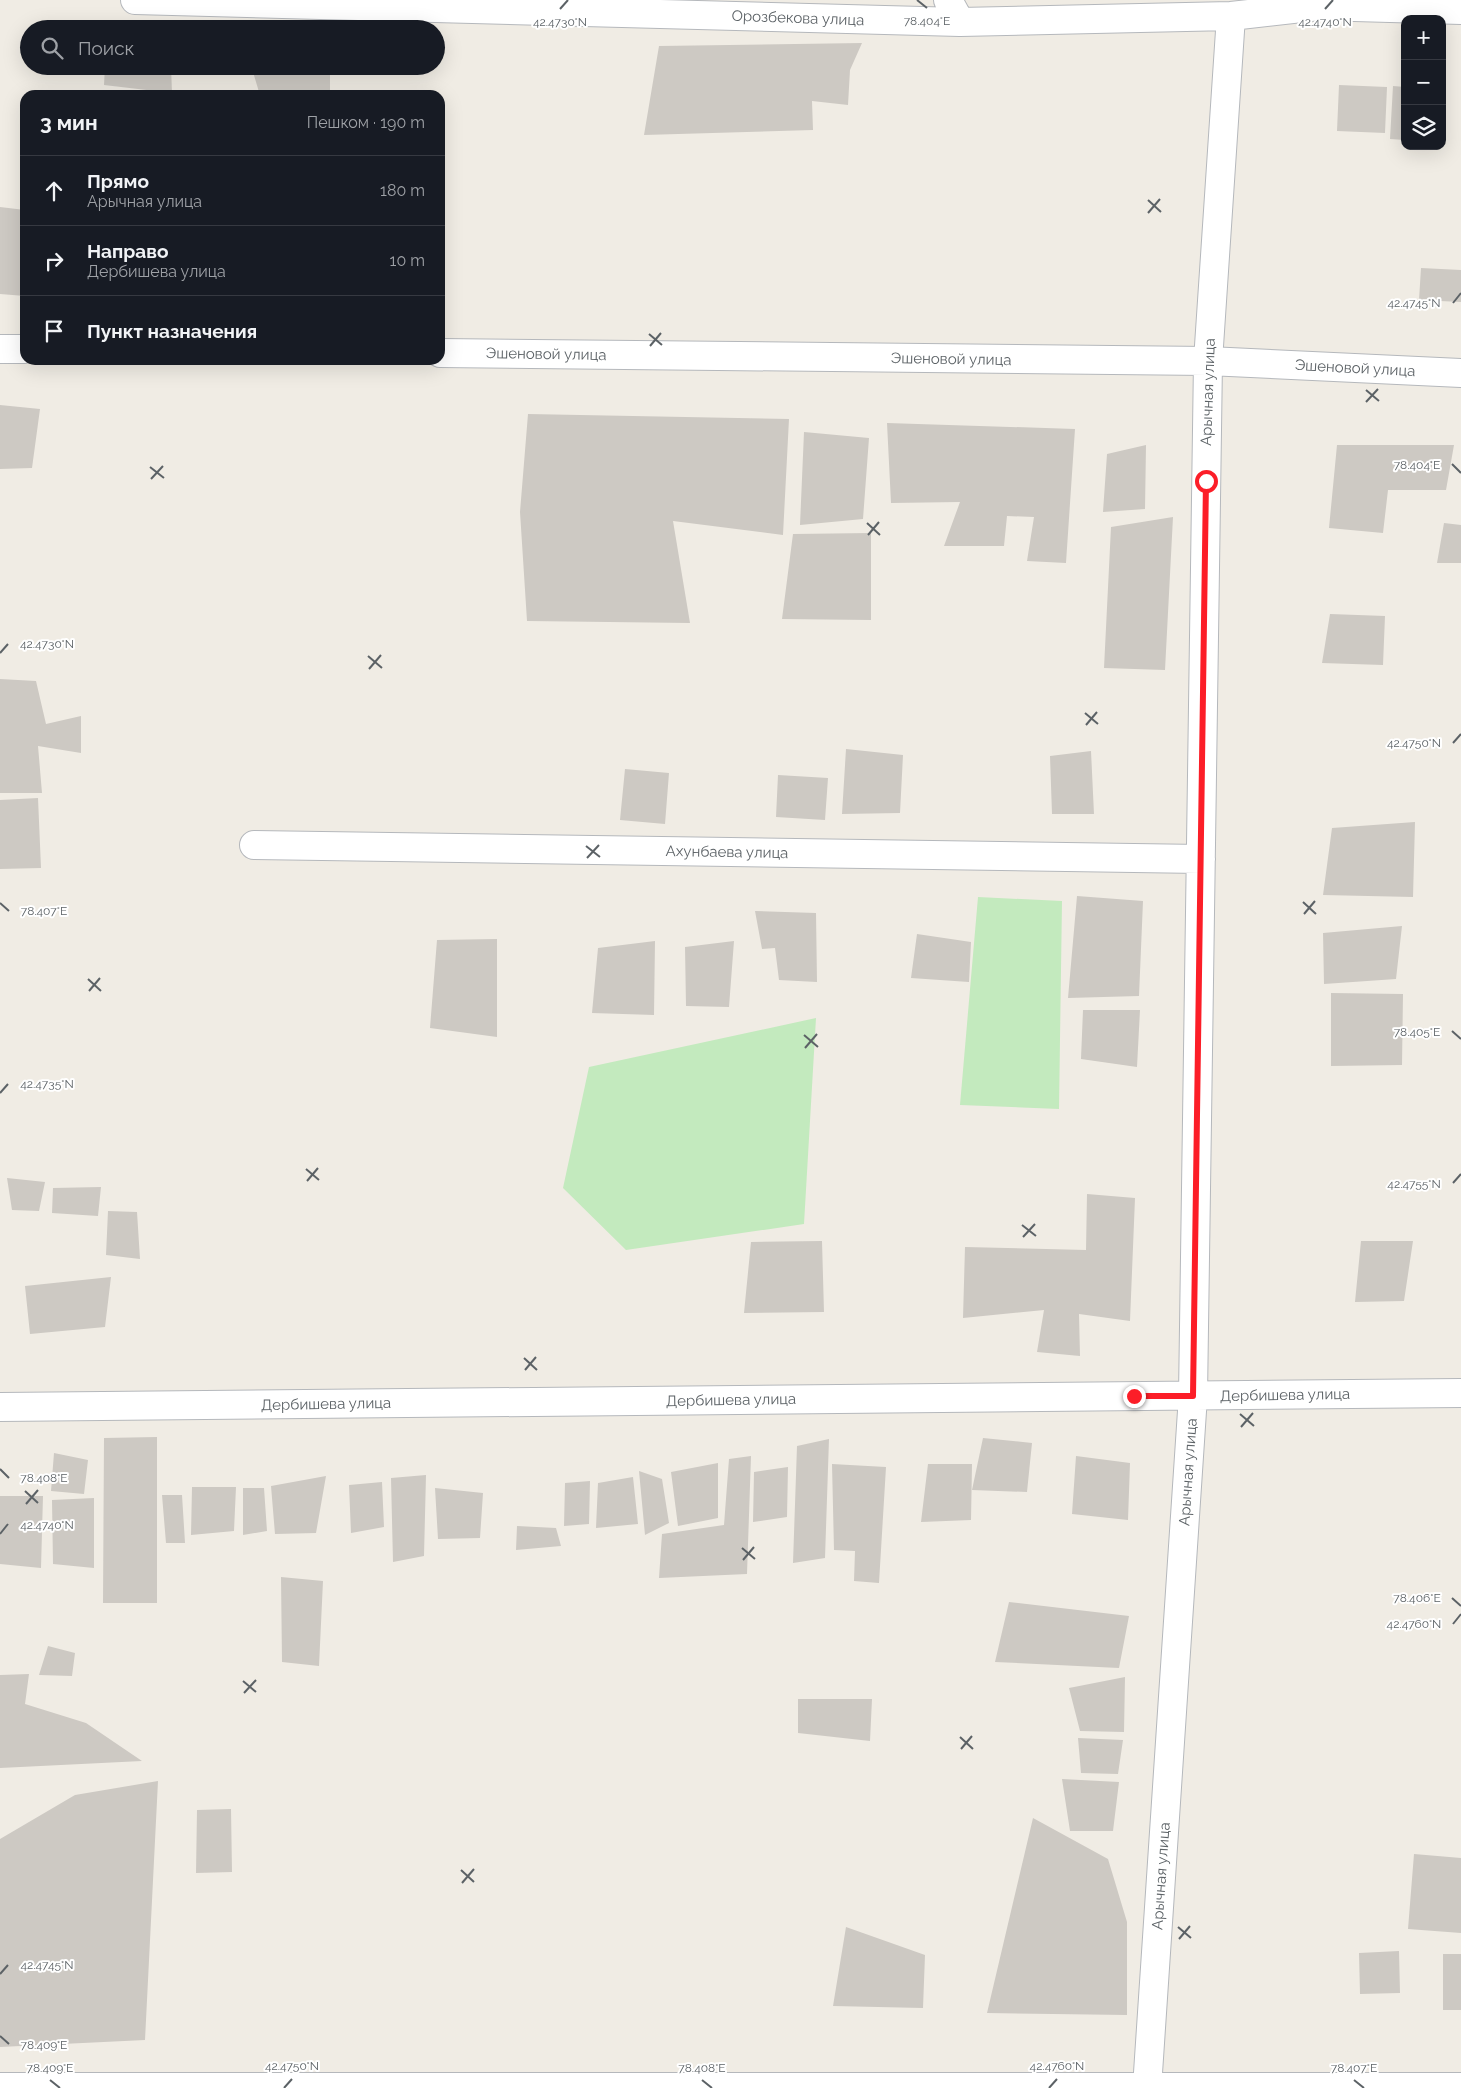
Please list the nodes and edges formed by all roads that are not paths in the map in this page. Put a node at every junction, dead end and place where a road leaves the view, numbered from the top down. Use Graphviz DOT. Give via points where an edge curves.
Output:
graph roads {
  1 [pos="135,0"];
  2 [pos="1319,3"];
  3 [pos="1461,10"];
  4 [pos="954,11"];
  5 [pos="1231,16"];
  6 [pos="0,349"];
  7 [pos="20,349"];
  8 [pos="445,353"];
  9 [pos="1208,361"];
  10 [pos="1461,373"];
  11 [pos="254,845"];
  12 [pos="1201,859"];
  13 [pos="1461,1393"];
  14 [pos="1193,1396"];
  15 [pos="0,1407"];
  16 [pos="0,2087"];
  17 [pos="1461,2087"];
  18 [pos="1147,2088"];
  1 -- 4 [label="street, Орозбекова улица"];
  2 -- 3 [label="street, Орозбекова улица"];
  2 -- 5 [label="street, Орозбекова улица"];
  4 -- 5 [label="street, Орозбекова улица"];
  5 -- 9 [label="street, Арычная улица"];
  6 -- 7 [label="street"];
  8 -- 9 [label="street, Эшеновой улица"];
  9 -- 10 [label="street, Эшеновой улица"];
  9 -- 12 [label="street, Арычная улица"];
  11 -- 12 [label="street, Ахунбаева улица"];
  12 -- 14 [label="street, Арычная улица"];
  13 -- 14 [label="street, Дербишева улица"];
  14 -- 15 [label="street, Дербишева улица"];
  14 -- 18 [label="street, Арычная улица"];
  16 -- 18 [label="street"];
  17 -- 18 [label="street"];
}
